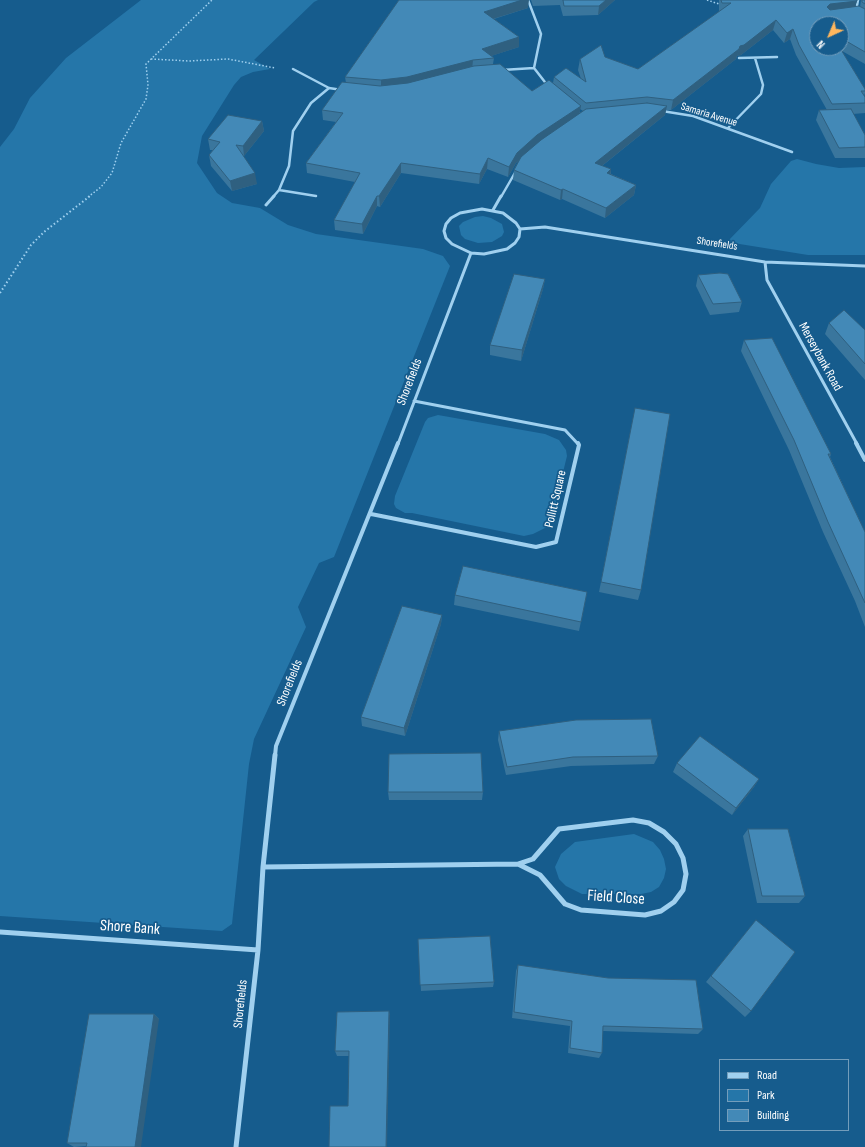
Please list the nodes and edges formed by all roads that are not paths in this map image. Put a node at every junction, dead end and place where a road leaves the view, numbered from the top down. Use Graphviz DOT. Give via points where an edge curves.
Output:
graph roads {
  1 [pos="528,0"];
  2 [pos="858,0"];
  3 [pos="860,16"];
  4 [pos="777,57"];
  5 [pos="739,58"];
  6 [pos="755,58"];
  7 [pos="534,68"];
  8 [pos="293,69"];
  9 [pos="496,70"];
  10 [pos="329,88"];
  11 [pos="349,91"];
  12 [pos="553,91"];
  13 [pos="660,111"];
  14 [pos="728,128"];
  15 [pos="792,152"];
  16 [pos="518,166"];
  17 [pos="278,190"];
  18 [pos="316,196"];
  19 [pos="266,205"];
  20 [pos="493,210"];
  21 [pos="520,229"];
  22 [pos="471,253"];
  23 [pos="765,262"];
  24 [pos="865,266"];
  25 [pos="414,401"];
  26 [pos="865,460"];
  27 [pos="371,514"];
  28 [pos="518,864"];
  29 [pos="263,866"];
  30 [pos="0,932"];
  31 [pos="258,950"];
  32 [pos="236,1147"];
  1 -- 7 [label="street" via="541,34"];
  2 -- 3 [label="street" via="856,13"];
  4 -- 6 [label="street"];
  5 -- 6 [label="street"];
  6 -- 14 [label="street" via="763,85 761,94"];
  7 -- 9 [label="street"];
  7 -- 12 [label="street"];
  8 -- 10 [label="street"];
  10 -- 11 [label="street"];
  10 -- 17 [label="street" via="311,103 293,131 289,166"];
  13 -- 14 [label="street, Samaria Avenue" via="693,116"];
  14 -- 15 [label="street, Samaria Avenue"];
  16 -- 20 [label="street"];
  17 -- 18 [label="street"];
  17 -- 19 [label="street"];
  20 -- 21 [label="street" via="511,217"];
  20 -- 22 [label="street" via="465,212 446,224 446,238 452,244"];
  21 -- 22 [label="street" via="519,237 507,249 496,253"];
  21 -- 23 [label="street, Shorefields" via="545,227"];
  22 -- 25 [label="street, Shorefields"];
  23 -- 24 [label="street, Shorefields"];
  23 -- 26 [label="street, Merseybank Road" via="767,280"];
  25 -- 27 [label="street, Shorefields"];
  25 -- 27 [label="street, Pollitt Square" via="565,430 579,445 556,542 536,547"];
  27 -- 29 [label="street, Shorefields" via="276,746"];
  28 -- 28 [label="street, Field Close" via="532,859 560,830 633,820 649,823 664,832 676,844 683,858 686,874 683,890 674,902 661,912 645,915 581,910 564,904 540,875"];
  28 -- 29 [label="street, Field Close"];
  29 -- 31 [label="street, Shorefields"];
  30 -- 31 [label="street, Shore Bank"];
  31 -- 32 [label="street, Shorefields"];
}
